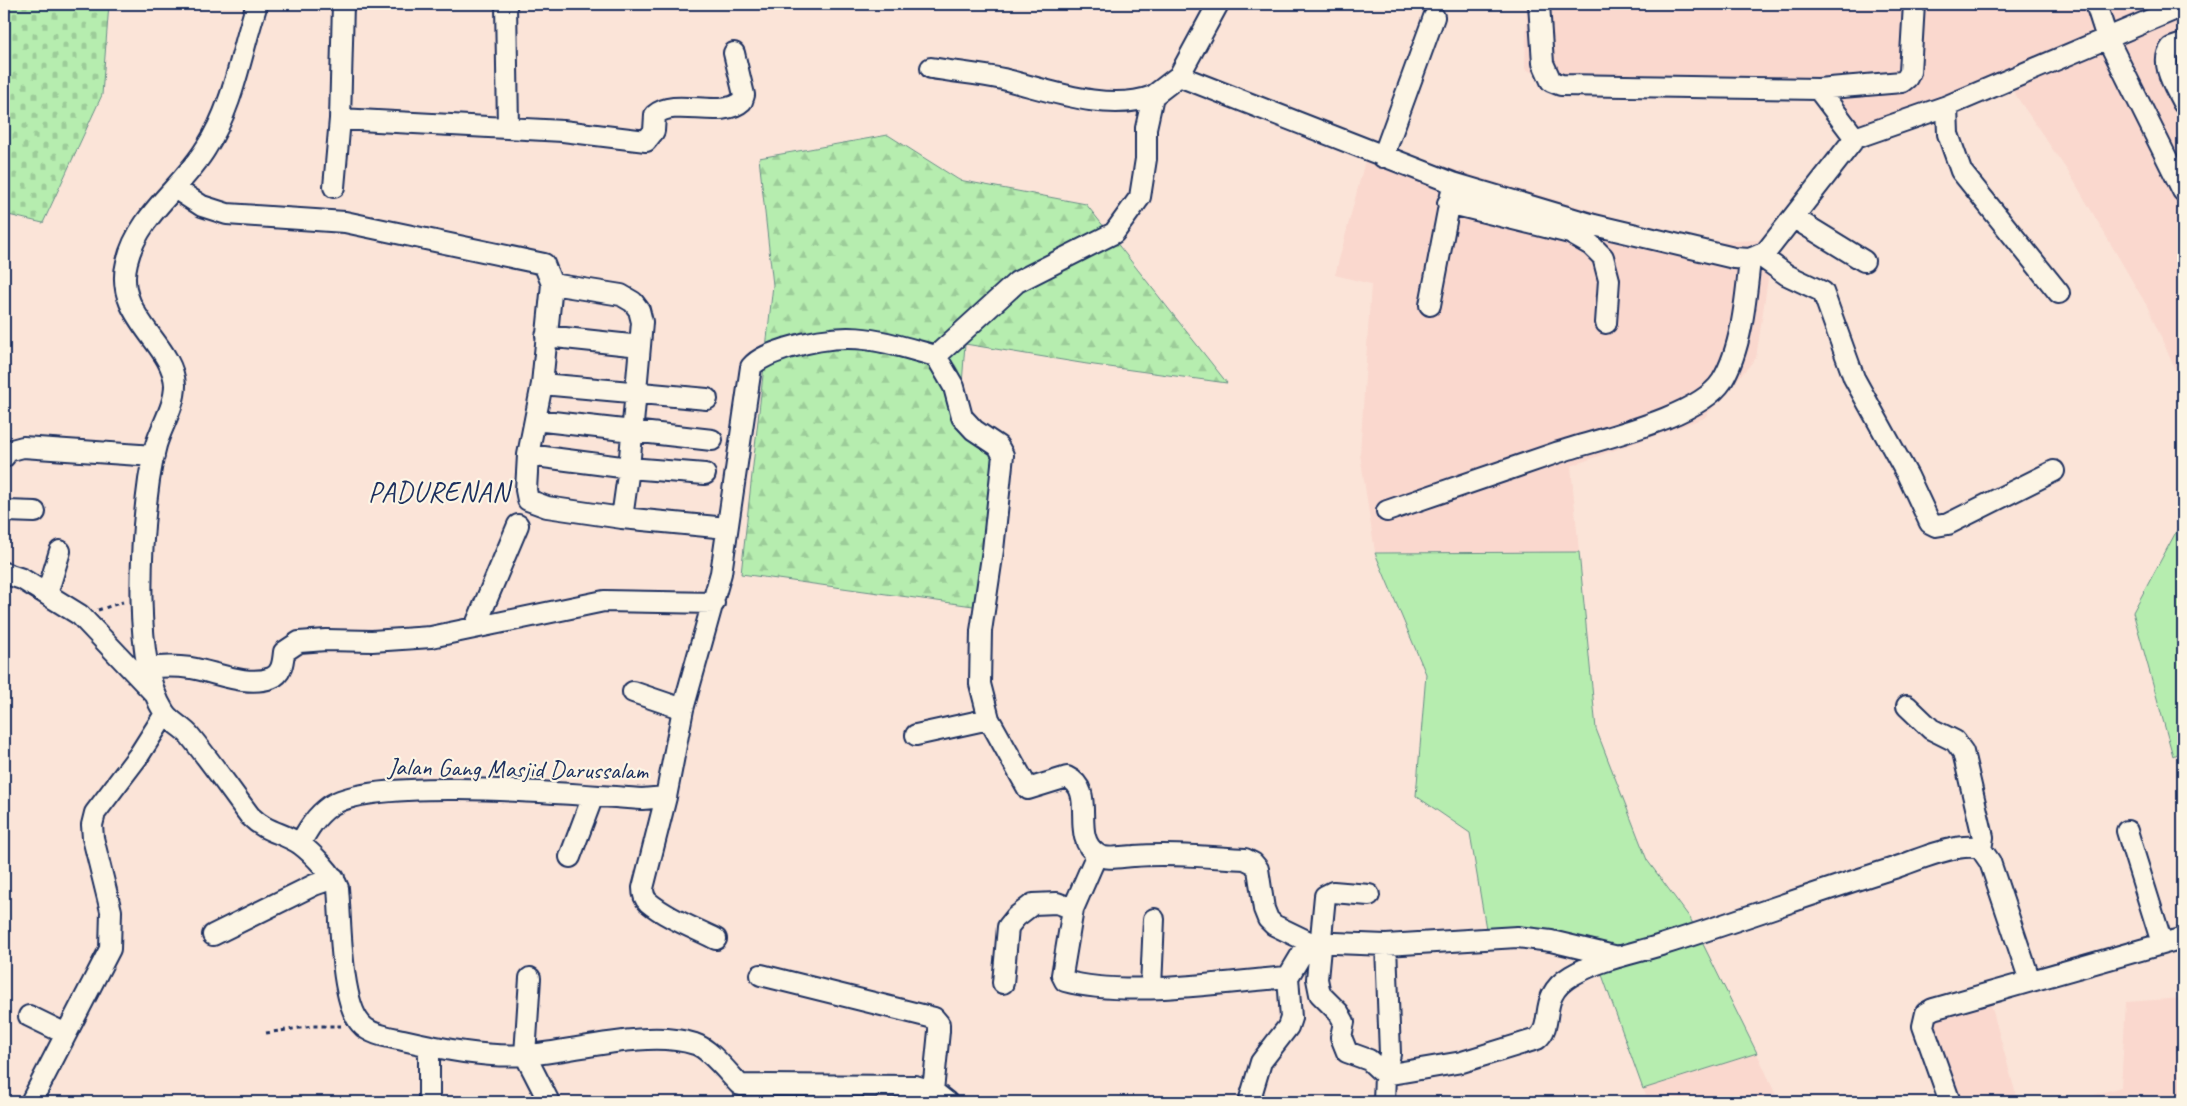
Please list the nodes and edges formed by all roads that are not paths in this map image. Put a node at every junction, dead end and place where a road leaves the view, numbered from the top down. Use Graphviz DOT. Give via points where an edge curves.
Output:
graph roads {
  1 [pos="257,4"];
  2 [pos="343,4"];
  3 [pos="506,4"];
  4 [pos="1218,4"];
  5 [pos="1540,4"];
  6 [pos="1914,4"];
  7 [pos="2096,4"];
  8 [pos="2183,6"];
  9 [pos="1434,17"];
  10 [pos="2107,38"];
  11 [pos="2183,44"];
  12 [pos="734,53"];
  13 [pos="931,68"];
  14 [pos="1179,76"];
  15 [pos="1818,89"];
  16 [pos="1154,96"];
  17 [pos="2183,103"];
  18 [pos="1947,106"];
  19 [pos="340,119"];
  20 [pos="508,127"];
  21 [pos="1854,138"];
  22 [pos="1383,157"];
  23 [pos="1454,183"];
  24 [pos="334,188"];
  25 [pos="176,189"];
  26 [pos="2183,191"];
  27 [pos="1448,203"];
  28 [pos="1794,218"];
  29 [pos="1754,257"];
  30 [pos="1864,261"];
  31 [pos="552,284"];
  32 [pos="2059,293"];
  33 [pos="1430,305"];
  34 [pos="1606,322"];
  35 [pos="546,336"];
  36 [pos="640,346"];
  37 [pos="936,356"];
  38 [pos="542,384"];
  39 [pos="636,391"];
  40 [pos="707,399"];
  41 [pos="535,420"];
  42 [pos="632,431"];
  43 [pos="712,440"];
  44 [pos="528,455"];
  45 [pos="154,456"];
  46 [pos="4,457"];
  47 [pos="629,468"];
  48 [pos="2054,471"];
  49 [pos="705,474"];
  50 [pos="4,509"];
  51 [pos="1387,511"];
  52 [pos="35,512"];
  53 [pos="622,518"];
  54 [pos="518,525"];
  55 [pos="727,528"];
  56 [pos="60,551"];
  57 [pos="4,573"];
  58 [pos="47,594"];
  59 [pos="714,603"];
  60 [pos="475,627"];
  61 [pos="148,668"];
  62 [pos="633,692"];
  63 [pos="155,694"];
  64 [pos="1907,706"];
  65 [pos="682,708"];
  66 [pos="165,714"];
  67 [pos="990,719"];
  68 [pos="916,735"];
  69 [pos="593,796"];
  70 [pos="666,797"];
  71 [pos="2127,831"];
  72 [pos="300,844"];
  73 [pos="1981,849"];
  74 [pos="1097,854"];
  75 [pos="570,857"];
  76 [pos="334,878"];
  77 [pos="1369,895"];
  78 [pos="1072,909"];
  79 [pos="1154,919"];
  80 [pos="213,935"];
  81 [pos="2183,938"];
  82 [pos="716,939"];
  83 [pos="1315,943"];
  84 [pos="2162,943"];
  85 [pos="1386,945"];
  86 [pos="1618,957"];
  87 [pos="761,975"];
  88 [pos="1288,976"];
  89 [pos="530,978"];
  90 [pos="2030,981"];
  91 [pos="1003,983"];
  92 [pos="1151,987"];
  93 [pos="28,1016"];
  94 [pos="66,1034"];
  95 [pos="429,1046"];
  96 [pos="525,1055"];
  97 [pos="1385,1075"];
  98 [pos="739,1093"];
  99 [pos="882,1095"];
  100 [pos="940,1097"];
  101 [pos="31,1102"];
  102 [pos="428,1102"];
  103 [pos="549,1102"];
  104 [pos="1249,1102"];
  105 [pos="1384,1102"];
  106 [pos="1950,1102"];
  1 -- 25 [label="street" via="222,118 207,148"];
  2 -- 19 [label="street"];
  3 -- 20 [label="street"];
  4 -- 14 [label="street"];
  5 -- 15 [label="street" via="1543,63 1551,80 1561,85"];
  6 -- 15 [label="street" via="1908,78 1902,82"];
  7 -- 10 [label="street"];
  8 -- 10 [label="street"];
  9 -- 22 [label="street"];
  10 -- 18 [label="street"];
  10 -- 26 [label="street"];
  11 -- 17 [label="street" via="2172,48 2166,58"];
  12 -- 20 [label="street" via="744,95 742,101 729,108 658,112 654,131 646,141"];
  13 -- 16 [label="street" via="1002,79 1082,99 1135,101"];
  14 -- 16 [label="street"];
  14 -- 22 [label="street"];
  15 -- 21 [label="street"];
  16 -- 37 [label="street" via="1146,128 1146,159 1140,197 1114,233 1017,282"];
  18 -- 21 [label="street"];
  18 -- 32 [label="street" via="1948,134 1961,171"];
  19 -- 20 [label="street"];
  19 -- 24 [label="street"];
  21 -- 28 [label="street"];
  22 -- 23 [label="street"];
  23 -- 27 [label="street"];
  23 -- 29 [label="street" via="1648,239 1734,258"];
  25 -- 31 [label="street" via="202,206 227,214 345,222 544,264"];
  25 -- 45 [label="street" via="149,215 126,264 126,288 134,312 167,362 175,384 173,401"];
  27 -- 33 [label="street"];
  27 -- 34 [label="street" via="1570,232 1590,245 1603,257 1609,280"];
  28 -- 29 [label="street" via="1766,252"];
  28 -- 30 [label="street"];
  29 -- 48 [label="street" via="1823,292 1854,378 1930,523 1936,526 1948,524"];
  29 -- 51 [label="street" via="1733,358 1721,382 1697,402 1652,424"];
  31 -- 35 [label="street"];
  31 -- 36 [label="street" via="620,295 633,302 642,322"];
  35 -- 36 [label="street"];
  35 -- 38 [label="street"];
  36 -- 39 [label="street"];
  37 -- 55 [label="street" via="858,337 841,337 811,341 755,362 751,367"];
  37 -- 67 [label="street" via="954,386 962,417 974,430 998,446 1003,455 981,631 980,684"];
  38 -- 39 [label="street"];
  38 -- 41 [label="street"];
  39 -- 40 [label="street"];
  39 -- 42 [label="street"];
  41 -- 42 [label="street"];
  41 -- 44 [label="street"];
  42 -- 43 [label="street"];
  42 -- 47 [label="street"];
  44 -- 47 [label="street"];
  44 -- 53 [label="street" via="528,500 547,508"];
  45 -- 46 [label="street" via="23,447 8,451"];
  45 -- 61 [label="street" via="141,597"];
  47 -- 49 [label="street"];
  47 -- 53 [label="street"];
  50 -- 52 [label="street"];
  53 -- 55 [label="street"];
  54 -- 60 [label="street"];
  55 -- 59 [label="street"];
  56 -- 58 [label="street"];
  57 -- 58 [label="street" via="22,579"];
  58 -- 63 [label="street" via="80,615"];
  59 -- 60 [label="street" via="604,601"];
  59 -- 65 [label="street"];
  60 -- 61 [label="street" via="430,637 299,642 284,652 281,670 272,678 258,680 169,666"];
  61 -- 63 [label="street"];
  62 -- 65 [label="street"];
  63 -- 66 [label="street"];
  64 -- 73 [label="street" via="1931,729 1955,741 1963,752 1983,836"];
  65 -- 70 [label="street"];
  66 -- 72 [label="street" via="188,733 261,827"];
  66 -- 94 [label="street" via="95,813 92,838 111,911 110,949"];
  67 -- 68 [label="street"];
  67 -- 74 [label="street" via="1028,789 1067,777 1078,785 1083,800 1083,829 1087,843"];
  69 -- 70 [label="street, Jalan Gang Masjid Darussalam"];
  69 -- 72 [label="street, Jalan Gang Masjid Darussalam" via="452,790 400,790 361,795 331,805 312,822"];
  69 -- 75 [label="street"];
  70 -- 82 [label="street" via="644,879 644,896 648,902"];
  71 -- 84 [label="street"];
  72 -- 76 [label="street"];
  73 -- 86 [label="street" via="1970,846 1950,850"];
  73 -- 90 [label="street" via="1994,872"];
  74 -- 78 [label="street"];
  74 -- 83 [label="street" via="1107,857 1157,854 1253,862 1258,869 1268,919 1274,925"];
  76 -- 80 [label="street"];
  76 -- 95 [label="street" via="338,888 346,983 352,1010 362,1025 378,1034"];
  77 -- 83 [label="street" via="1333,892 1324,896"];
  78 -- 91 [label="street" via="1057,904 1033,904 1016,918 1008,927"];
  78 -- 92 [label="street" via="1063,979 1082,985"];
  79 -- 92 [label="street"];
  81 -- 84 [label="street"];
  83 -- 85 [label="street"];
  83 -- 88 [label="street"];
  83 -- 97 [label="street" via="1320,994 1344,1022 1342,1037 1347,1052 1369,1060"];
  84 -- 90 [label="street"];
  85 -- 86 [label="street" via="1517,937 1551,941"];
  85 -- 97 [label="street" via="1390,1054"];
  86 -- 97 [label="street" via="1573,975 1562,983 1550,997 1545,1031 1537,1039 1462,1062"];
  87 -- 100 [label="street" via="934,1018 939,1024"];
  88 -- 92 [label="street"];
  88 -- 104 [label="street" via="1291,1018 1288,1027 1261,1062"];
  89 -- 96 [label="street"];
  90 -- 106 [label="street" via="1926,1013 1923,1026"];
  93 -- 94 [label="street"];
  94 -- 101 [label="street"];
  95 -- 96 [label="street"];
  95 -- 102 [label="street"];
  96 -- 98 [label="street" via="626,1041 683,1042 702,1048"];
  96 -- 103 [label="street"];
  97 -- 105 [label="street"];
  98 -- 99 [label="street"];
  99 -- 100 [label="street" via="915,1086"];
}
